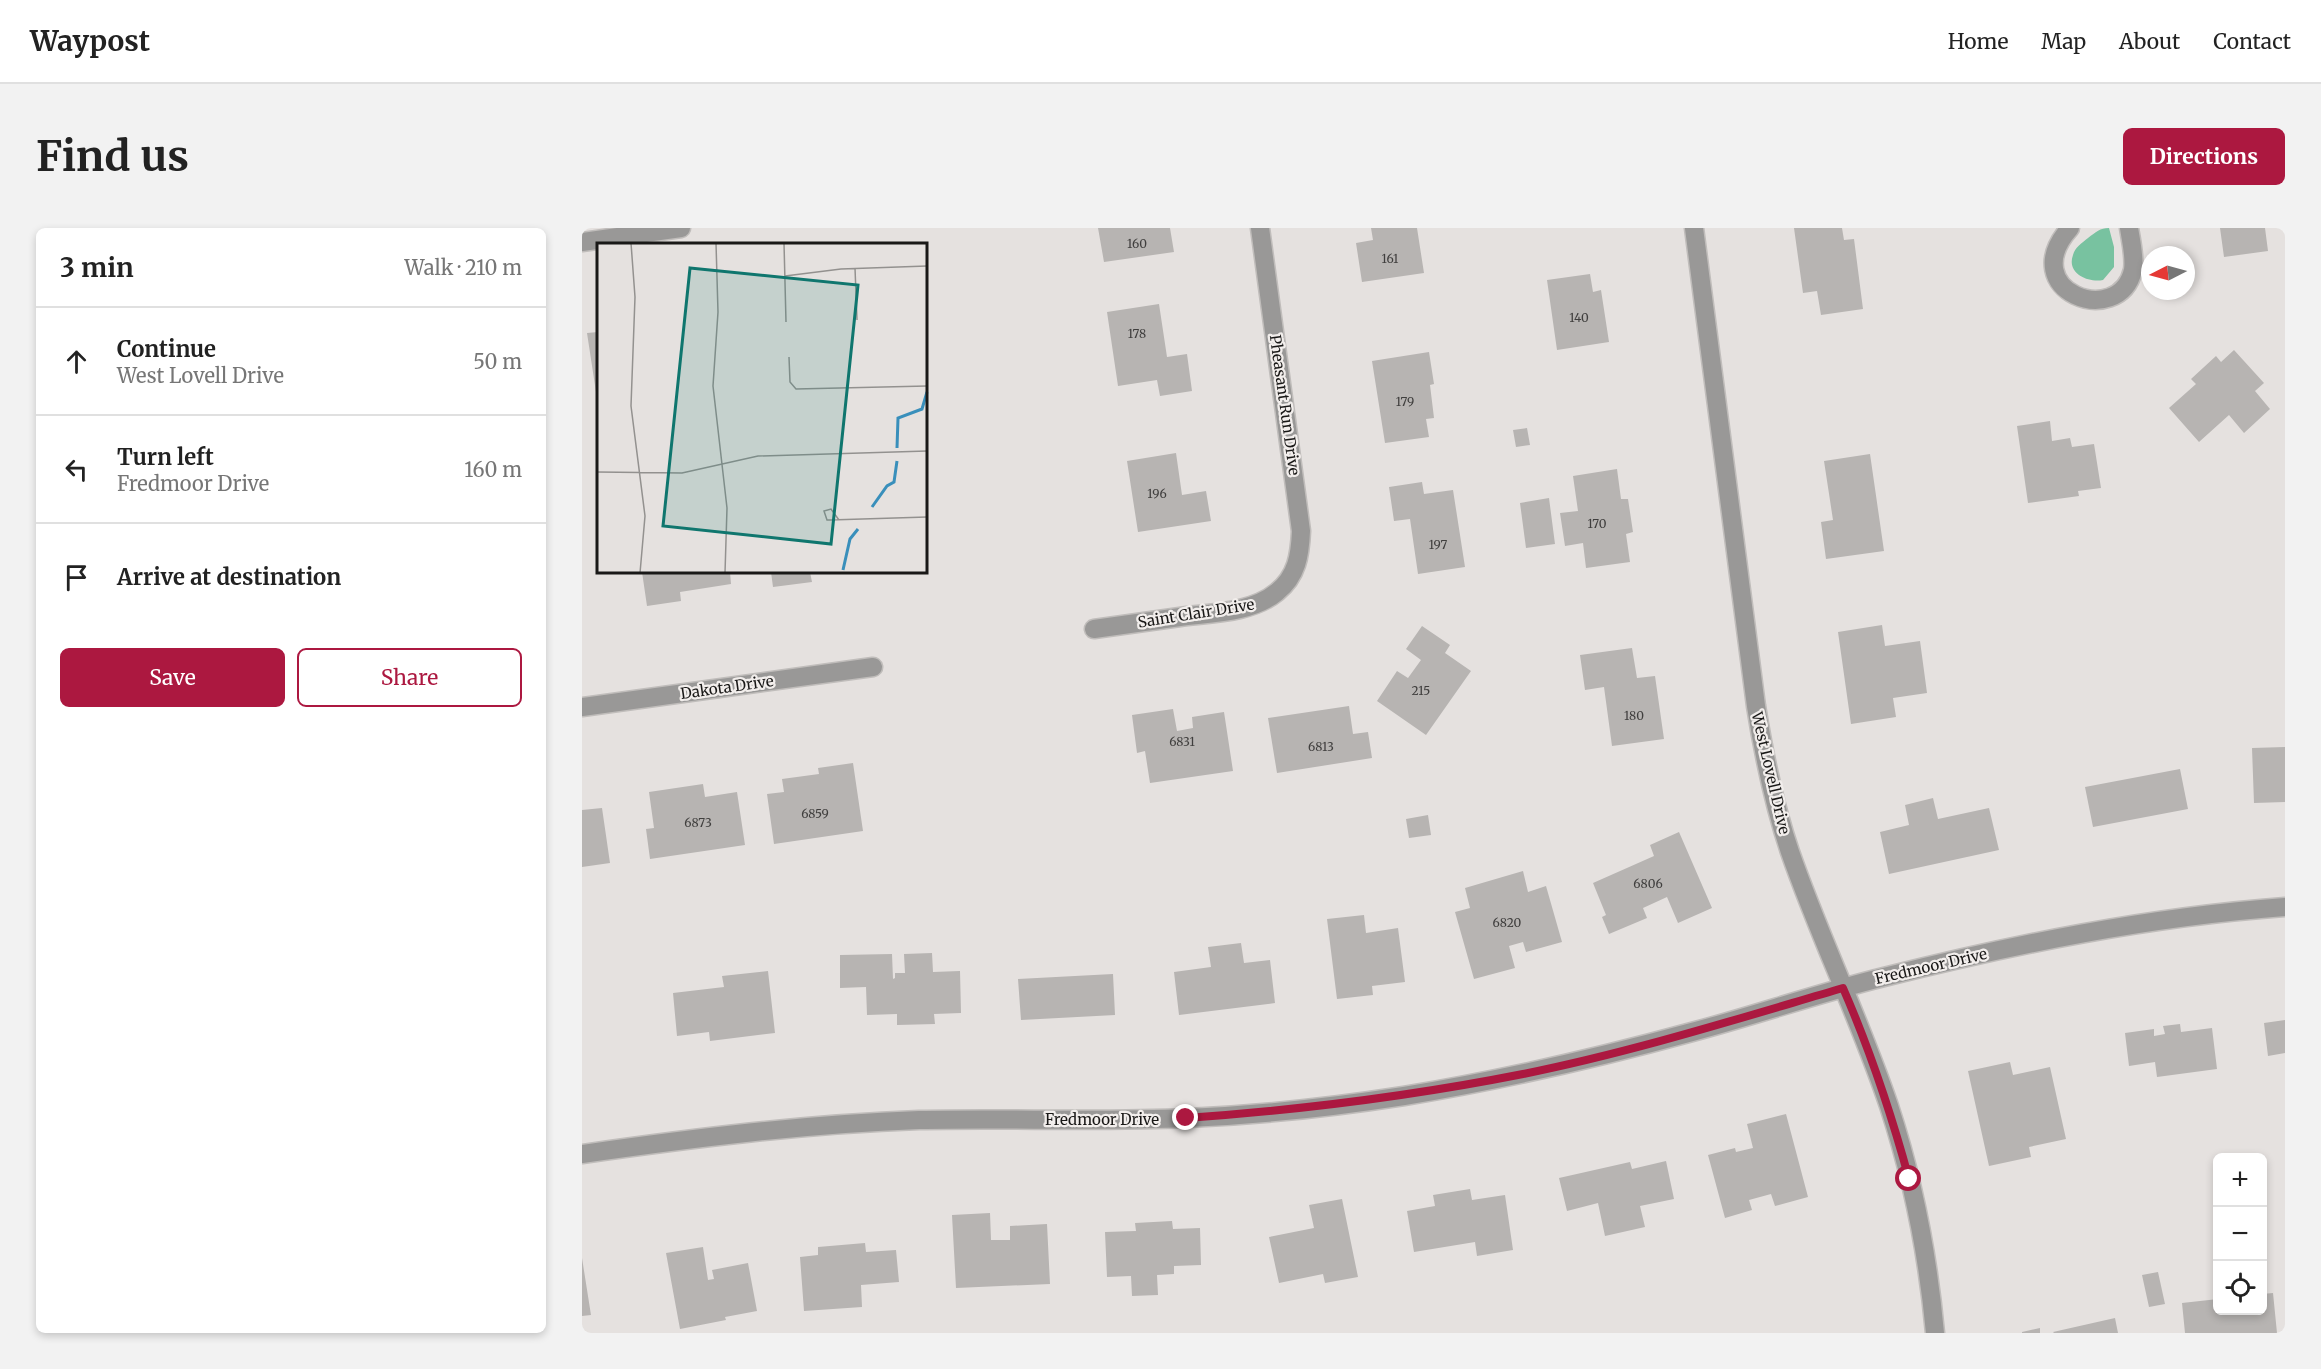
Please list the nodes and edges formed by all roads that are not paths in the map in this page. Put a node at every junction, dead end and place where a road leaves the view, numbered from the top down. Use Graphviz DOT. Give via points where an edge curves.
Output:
graph roads {
  1 [pos="681,228"];
  2 [pos="1260,228"];
  3 [pos="1694,228"];
  4 [pos="2070,228"];
  5 [pos="2129,228"];
  6 [pos="582,242"];
  7 [pos="1289,579"];
  8 [pos="1094,629"];
  9 [pos="873,667"];
  10 [pos="582,707"];
  11 [pos="2285,907"];
  12 [pos="1843,988"];
  13 [pos="582,1154"];
  14 [pos="1935,1333"];
  1 -- 6 [label="street"];
  2 -- 7 [label="street, Pheasant Run Drive" via="1302,531 1299,558"];
  3 -- 12 [label="street, West Lovell Drive" via="1765,759 1790,852"];
  4 -- 5 [label="street" via="2056,247 2055,270 2060,282 2074,295 2099,301 2121,290 2130,279 2133,267"];
  7 -- 8 [label="street, Saint Clair Drive" via="1262,602 1235,610"];
  9 -- 10 [label="street, Dakota Drive"];
  11 -- 12 [label="street, Fredmoor Drive" via="2124,925"];
  12 -- 13 [label="street, Fredmoor Drive" via="1584,1060 1463,1085 1335,1105 1186,1118 850,1123"];
  12 -- 14 [label="street, West Lovell Drive" via="1889,1108 1909,1179"];
}
